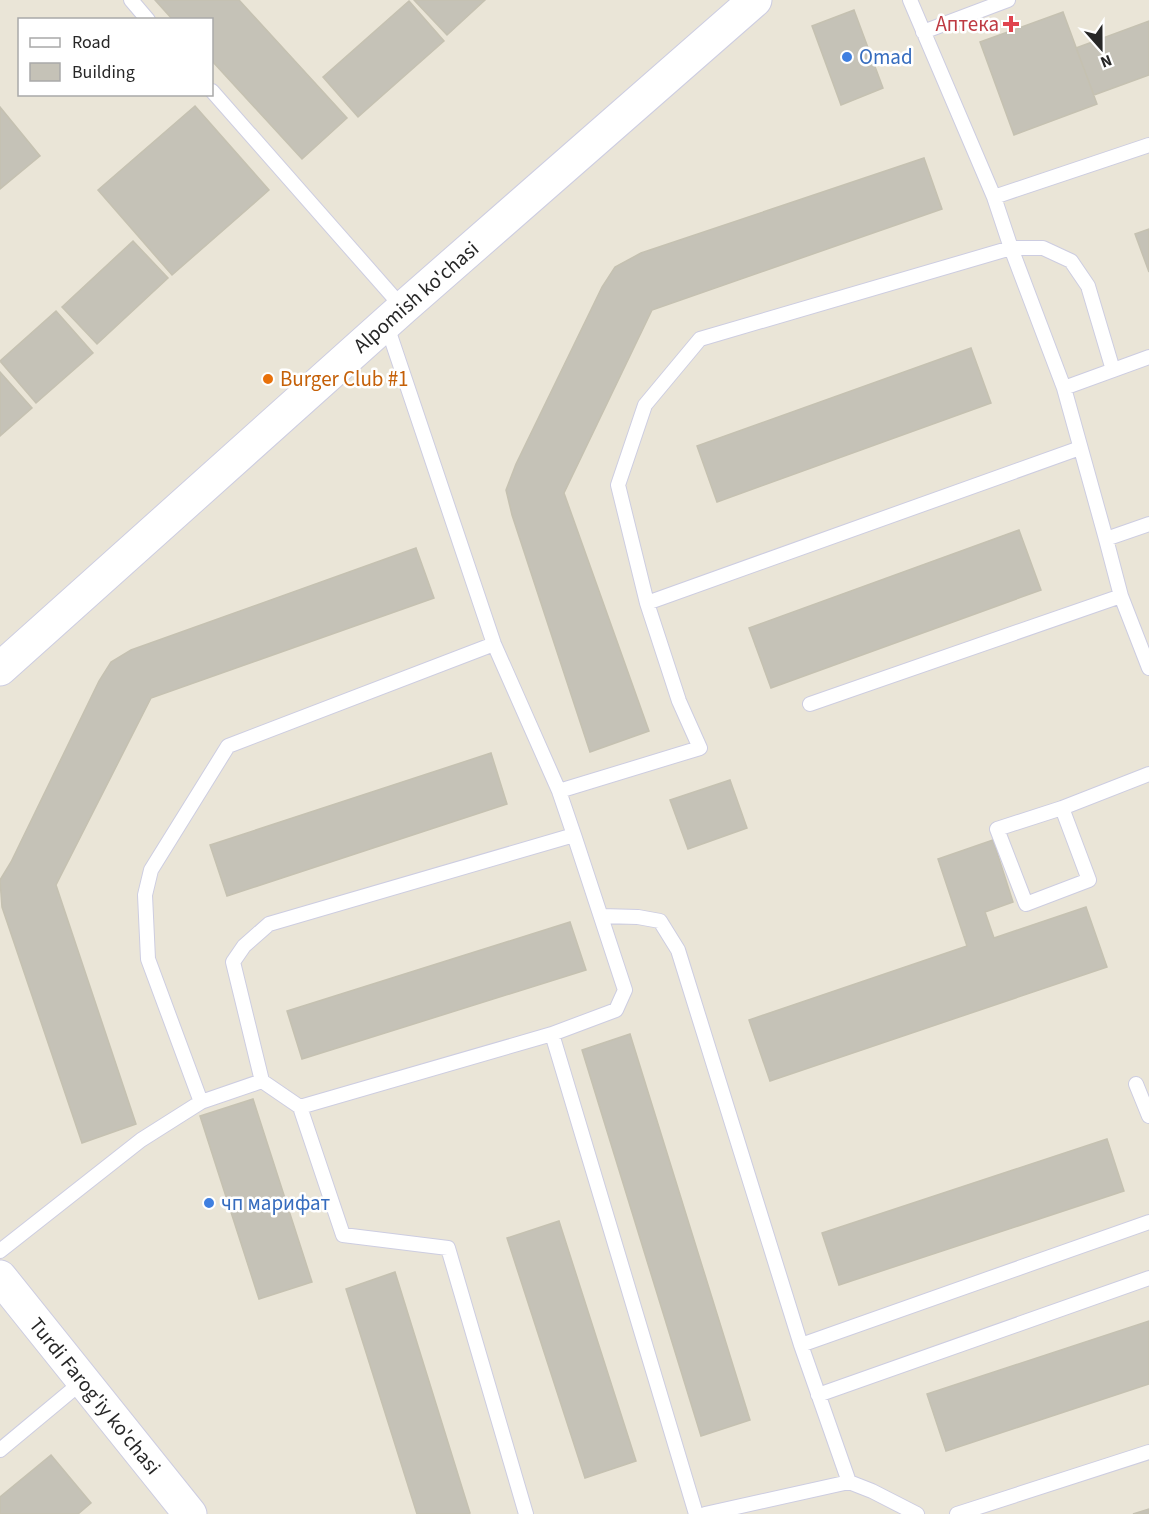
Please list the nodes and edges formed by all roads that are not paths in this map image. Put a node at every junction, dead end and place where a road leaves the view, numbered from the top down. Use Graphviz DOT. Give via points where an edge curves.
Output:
graph roads {
  1 [pos="131,0"];
  2 [pos="755,0"];
  3 [pos="910,0"];
  4 [pos="1008,0"];
  5 [pos="146,18"];
  6 [pos="923,32"];
  7 [pos="213,92"];
  8 [pos="1149,145"];
  9 [pos="994,197"];
  10 [pos="1011,248"];
  11 [pos="394,315"];
  12 [pos="1149,357"];
  13 [pos="1113,370"];
  14 [pos="1064,388"];
  15 [pos="1080,448"];
  16 [pos="1149,524"];
  17 [pos="1106,539"];
  18 [pos="1120,596"];
  19 [pos="647,603"];
  20 [pos="494,644"];
  21 [pos="1149,668"];
  22 [pos="0,669"];
  23 [pos="810,704"];
  24 [pos="1149,774"];
  25 [pos="560,790"];
  26 [pos="1062,808"];
  27 [pos="574,835"];
  28 [pos="601,916"];
  29 [pos="552,1034"];
  30 [pos="262,1081"];
  31 [pos="1136,1084"];
  32 [pos="201,1102"];
  33 [pos="300,1107"];
  34 [pos="1149,1116"];
  35 [pos="1149,1222"];
  36 [pos="0,1251"];
  37 [pos="0,1277"];
  38 [pos="1149,1278"];
  39 [pos="801,1345"];
  40 [pos="83,1381"];
  41 [pos="818,1395"];
  42 [pos="0,1450"];
  43 [pos="1149,1452"];
  44 [pos="849,1482"];
  45 [pos="897,1508"];
  46 [pos="190,1514"];
  47 [pos="526,1514"];
  48 [pos="696,1514"];
  49 [pos="705,1514"];
  50 [pos="917,1514"];
  51 [pos="957,1514"];
  1 -- 5 [label="lane"];
  2 -- 11 [label="street, Alpomish ko'chasi"];
  3 -- 6 [label="lane"];
  4 -- 6 [label="lane"];
  6 -- 9 [label="lane"];
  7 -- 11 [label="lane"];
  8 -- 9 [label="lane"];
  9 -- 10 [label="lane"];
  10 -- 13 [label="lane" via="1043,248 1071,261 1088,286"];
  10 -- 14 [label="lane"];
  10 -- 19 [label="lane" via="700,339 645,405 618,485"];
  11 -- 20 [label="lane"];
  11 -- 22 [label="street, Alpomish ko'chasi"];
  12 -- 13 [label="lane"];
  13 -- 14 [label="lane"];
  14 -- 15 [label="lane"];
  15 -- 17 [label="lane"];
  15 -- 19 [label="lane"];
  16 -- 17 [label="lane"];
  17 -- 18 [label="lane"];
  18 -- 21 [label="lane"];
  18 -- 23 [label="lane"];
  19 -- 25 [label="lane" via="679,701 700,748"];
  20 -- 25 [label="lane"];
  20 -- 32 [label="lane" via="228,746 151,870 145,895 148,959"];
  24 -- 26 [label="lane"];
  25 -- 27 [label="lane"];
  26 -- 26 [label="lane" via="1089,880 1026,904 998,829"];
  27 -- 28 [label="lane"];
  27 -- 30 [label="lane" via="269,924 255,935 233,962"];
  28 -- 29 [label="lane" via="625,990 616,1010"];
  28 -- 39 [label="lane" via="660,921 678,950"];
  29 -- 33 [label="lane"];
  29 -- 48 [label="lane"];
  30 -- 32 [label="lane"];
  30 -- 33 [label="lane"];
  31 -- 34 [label="lane"];
  32 -- 36 [label="lane" via="141,1140"];
  33 -- 47 [label="lane" via="344,1235 448,1248"];
  35 -- 39 [label="lane"];
  37 -- 40 [label="street, Turdi Farog'iy ko'chasi"];
  38 -- 41 [label="lane"];
  39 -- 41 [label="lane"];
  40 -- 42 [label="lane"];
  40 -- 46 [label="street, Turdi Farog'iy ko'chasi"];
  41 -- 44 [label="lane"];
  43 -- 51 [label="lane"];
  44 -- 45 [label="lane"];
  44 -- 49 [label="lane"];
  45 -- 50 [label="lane"];
}
